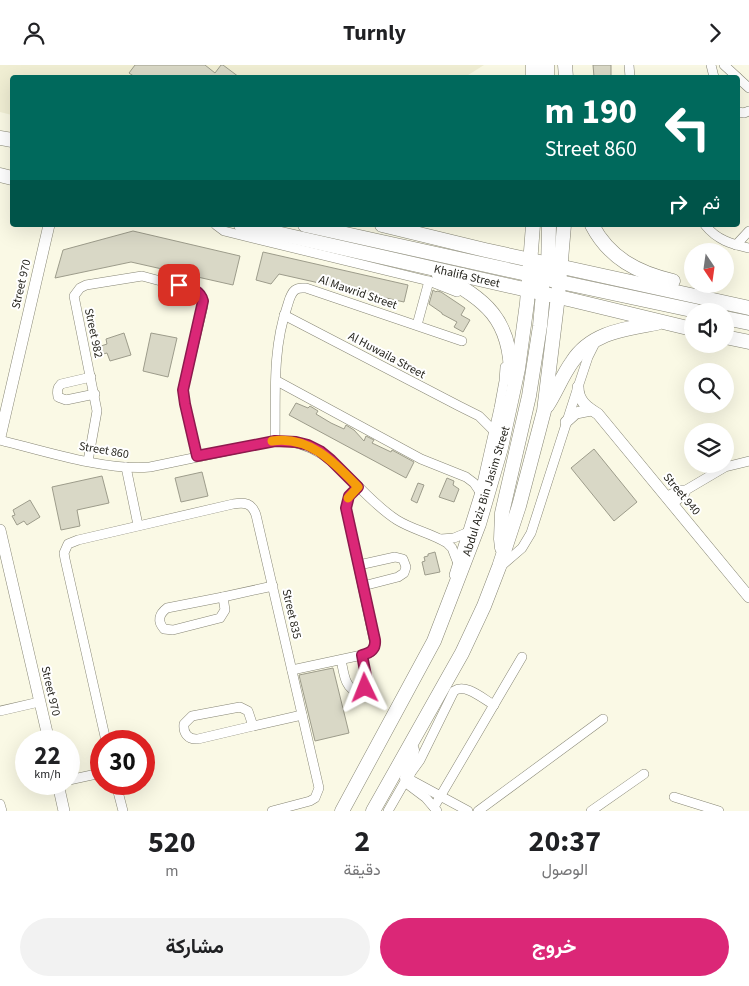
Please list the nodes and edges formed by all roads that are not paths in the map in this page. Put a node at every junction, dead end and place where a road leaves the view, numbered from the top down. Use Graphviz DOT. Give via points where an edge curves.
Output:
graph roads {
  1 [pos="724,65"];
  2 [pos="734,75"];
  3 [pos="0,175"];
  4 [pos="10,183"];
  5 [pos="50,227"];
  6 [pos="219,227"];
  7 [pos="250,227"];
  8 [pos="314,227"];
  9 [pos="391,227"];
  10 [pos="533,227"];
  11 [pos="549,227"];
  12 [pos="563,227"];
  13 [pos="593,227"];
  14 [pos="707,227"];
  15 [pos="749,231"];
  16 [pos="736,245"];
  17 [pos="749,248"];
  18 [pos="531,260"];
  19 [pos="421,265"];
  20 [pos="546,277"];
  21 [pos="429,281"];
  22 [pos="528,290"];
  23 [pos="558,296"];
  24 [pos="749,298"];
  25 [pos="684,308"];
  26 [pos="749,308"];
  27 [pos="284,315"];
  28 [pos="734,320"];
  29 [pos="664,322"];
  30 [pos="749,323"];
  31 [pos="417,325"];
  32 [pos="684,327"];
  33 [pos="496,331"];
  34 [pos="598,337"];
  35 [pos="734,339"];
  36 [pos="462,341"];
  37 [pos="749,342"];
  38 [pos="91,377"];
  39 [pos="277,381"];
  40 [pos="578,387"];
  41 [pos="95,394"];
  42 [pos="504,409"];
  43 [pos="591,410"];
  44 [pos="544,411"];
  45 [pos="479,415"];
  46 [pos="566,422"];
  47 [pos="494,431"];
  48 [pos="0,438"];
  49 [pos="275,441"];
  50 [pos="197,456"];
  51 [pos="88,461"];
  52 [pos="749,461"];
  53 [pos="126,467"];
  54 [pos="484,473"];
  55 [pos="466,477"];
  56 [pos="358,487"];
  57 [pos="480,492"];
  58 [pos="669,500"];
  59 [pos="138,525"];
  60 [pos="0,530"];
  61 [pos="466,533"];
  62 [pos="440,539"];
  63 [pos="504,553"];
  64 [pos="457,562"];
  65 [pos="359,565"];
  66 [pos="500,567"];
  67 [pos="272,586"];
  68 [pos="363,586"];
  69 [pos="223,597"];
  70 [pos="749,597"];
  71 [pos="450,601"];
  72 [pos="362,655"];
  73 [pos="522,657"];
  74 [pos="341,660"];
  75 [pos="292,670"];
  76 [pos="40,702"];
  77 [pos="494,705"];
  78 [pos="0,711"];
  79 [pos="302,715"];
  80 [pos="603,719"];
  81 [pos="253,726"];
  82 [pos="46,730"];
  83 [pos="104,730"];
  84 [pos="414,739"];
  85 [pos="644,774"];
  86 [pos="406,780"];
  87 [pos="60,795"];
  88 [pos="119,795"];
  89 [pos="441,796"];
  90 [pos="674,797"];
  91 [pos="0,804"];
  92 [pos="436,809"];
  93 [pos="2,811"];
  94 [pos="64,811"];
  95 [pos="123,811"];
  96 [pos="272,811"];
  97 [pos="342,811"];
  98 [pos="373,811"];
  99 [pos="388,811"];
  100 [pos="468,811"];
  101 [pos="478,811"];
  102 [pos="592,811"];
  103 [pos="719,811"];
  1 -- 2 [label="street"];
  3 -- 4 [label="street"];
  5 -- 48 [label="street, Street 970"];
  6 -- 21 [label="street, Khalifa Street" via="251,239"];
  7 -- 19 [label="main road, Khalifa Street"];
  8 -- 20 [label="main road"];
  9 -- 18 [label="main road, Khalifa Street"];
  10 -- 18 [label="main road"];
  11 -- 20 [label="main road"];
  12 -- 20 [label="main road"];
  13 -- 24 [label="main road" via="618,258 644,273"];
  14 -- 16 [label="street" via="714,236"];
  15 -- 16 [label="street"];
  16 -- 17 [label="street"];
  18 -- 20 [label="main road, Khalifa Street"];
  19 -- 22 [label="main road, Khalifa Street"];
  19 -- 42 [label="main road" via="463,288 484,303 496,317 507,340 511,361"];
  20 -- 22 [label="main road, Khalifa Street"];
  20 -- 23 [label="main road, Khalifa Street"];
  20 -- 25 [label="main road"];
  20 -- 26 [label="main road, Khalifa Street"];
  20 -- 63 [label="main road" via="529,396 502,513"];
  21 -- 31 [label="street"];
  21 -- 33 [label="street, Khalifa Street" via="466,296"];
  22 -- 42 [label="main road, Abdul Aziz Bin Jasim Street" via="520,361"];
  23 -- 29 [label="main road, Khalifa Street"];
  23 -- 44 [label="main road"];
  27 -- 31 [label="street, Al Mawrid Street" via="292,294 306,288"];
  27 -- 39 [label="street, Al Mawrid Street" via="277,349"];
  27 -- 45 [label="street, Al Huwaila Street"];
  28 -- 30 [label="main road"];
  29 -- 32 [label="main road, Khalifa Street"];
  29 -- 34 [label="main road"];
  31 -- 36 [label="street, Al Mawrid Street"];
  33 -- 42 [label="street, Abdul Aziz Bin Jasim Street" via="505,364"];
  34 -- 40 [label="street"];
  34 -- 44 [label="main road" via="580,351"];
  35 -- 37 [label="main road"];
  38 -- 41 [label="street, Street 982"];
  38 -- 41 [label="street, Street 982" via="61,384 58,397 66,400"];
  38 -- 50 [label="street, Street 982" via="74,296 80,288 142,275 197,291 203,306 183,396"];
  39 -- 49 [label="street, Al Mawrid Street"];
  39 -- 55 [label="street" via="421,459"];
  40 -- 43 [label="street, Street 940" via="580,400"];
  40 -- 46 [label="street"];
  41 -- 51 [label="street, Street 982" via="97,411"];
  42 -- 45 [label="street"];
  42 -- 47 [label="street, Abdul Aziz Bin Jasim Street"];
  42 -- 71 [label="main road, Abdul Aziz Bin Jasim Street" via="502,448 479,524"];
  43 -- 46 [label="street" via="576,413"];
  43 -- 58 [label="street, Street 940" via="598,414"];
  44 -- 63 [label="main road"];
  45 -- 47 [label="street, Al Huwaila Street"];
  46 -- 66 [label="street" via="527,541"];
  47 -- 54 [label="street, Abdul Aziz Bin Jasim Street"];
  48 -- 51 [label="street, Street 860"];
  49 -- 50 [label="street, Street 860"];
  49 -- 56 [label="street, Street 860" via="296,442 320,451"];
  50 -- 53 [label="street, Street 860" via="150,467"];
  51 -- 53 [label="street, Street 860"];
  52 -- 58 [label="street" via="720,470"];
  53 -- 59 [label="street"];
  54 -- 55 [label="street"];
  54 -- 57 [label="street, Abdul Aziz Bin Jasim Street"];
  55 -- 57 [label="street"];
  56 -- 62 [label="street, Street 860" via="398,521"];
  56 -- 65 [label="street" via="349,496 346,508"];
  57 -- 61 [label="street, Abdul Aziz Bin Jasim Street"];
  58 -- 70 [label="street, Street 940"];
  59 -- 67 [label="street, Street 835" via="240,503 250,505 256,515"];
  59 -- 83 [label="street, Street 835" via="72,541 64,553"];
  60 -- 76 [label="street, Street 970"];
  61 -- 62 [label="street"];
  61 -- 64 [label="street, Abdul Aziz Bin Jasim Street"];
  62 -- 64 [label="street, Street 860" via="452,548"];
  63 -- 66 [label="main road"];
  64 -- 71 [label="street, Abdul Aziz Bin Jasim Street"];
  65 -- 68 [label="street"];
  65 -- 68 [label="street" via="395,557 402,559 406,567 398,577"];
  66 -- 84 [label="main road" via="475,626"];
  67 -- 69 [label="street"];
  67 -- 75 [label="street, Street 835"];
  68 -- 72 [label="street" via="375,645 371,652"];
  69 -- 69 [label="street" via="167,608 161,614 161,626 173,630 220,618 225,610"];
  71 -- 97 [label="main road, Abdul Aziz Bin Jasim Street" via="434,641"];
  72 -- 74 [label="street"];
  72 -- 74 [label="street" via="367,681 365,688 358,691 347,685"];
  73 -- 77 [label="street"];
  74 -- 75 [label="street"];
  75 -- 79 [label="street, Street 835"];
  76 -- 78 [label="street"];
  76 -- 82 [label="street, Street 970"];
  77 -- 86 [label="street" via="466,689 454,691 420,760"];
  77 -- 89 [label="street"];
  79 -- 81 [label="street"];
  79 -- 96 [label="street, Street 835" via="318,793 310,801"];
  80 -- 101 [label="street"];
  81 -- 81 [label="street" via="248,711 240,707 192,716 184,729 192,739"];
  84 -- 86 [label="main road"];
  84 -- 98 [label="main road"];
  85 -- 102 [label="street"];
  86 -- 89 [label="street"];
  86 -- 92 [label="street"];
  86 -- 99 [label="street"];
  87 -- 94 [label="street"];
  88 -- 95 [label="street"];
  89 -- 92 [label="street"];
  89 -- 100 [label="street"];
  90 -- 103 [label="street"];
  91 -- 93 [label="street"];
}
